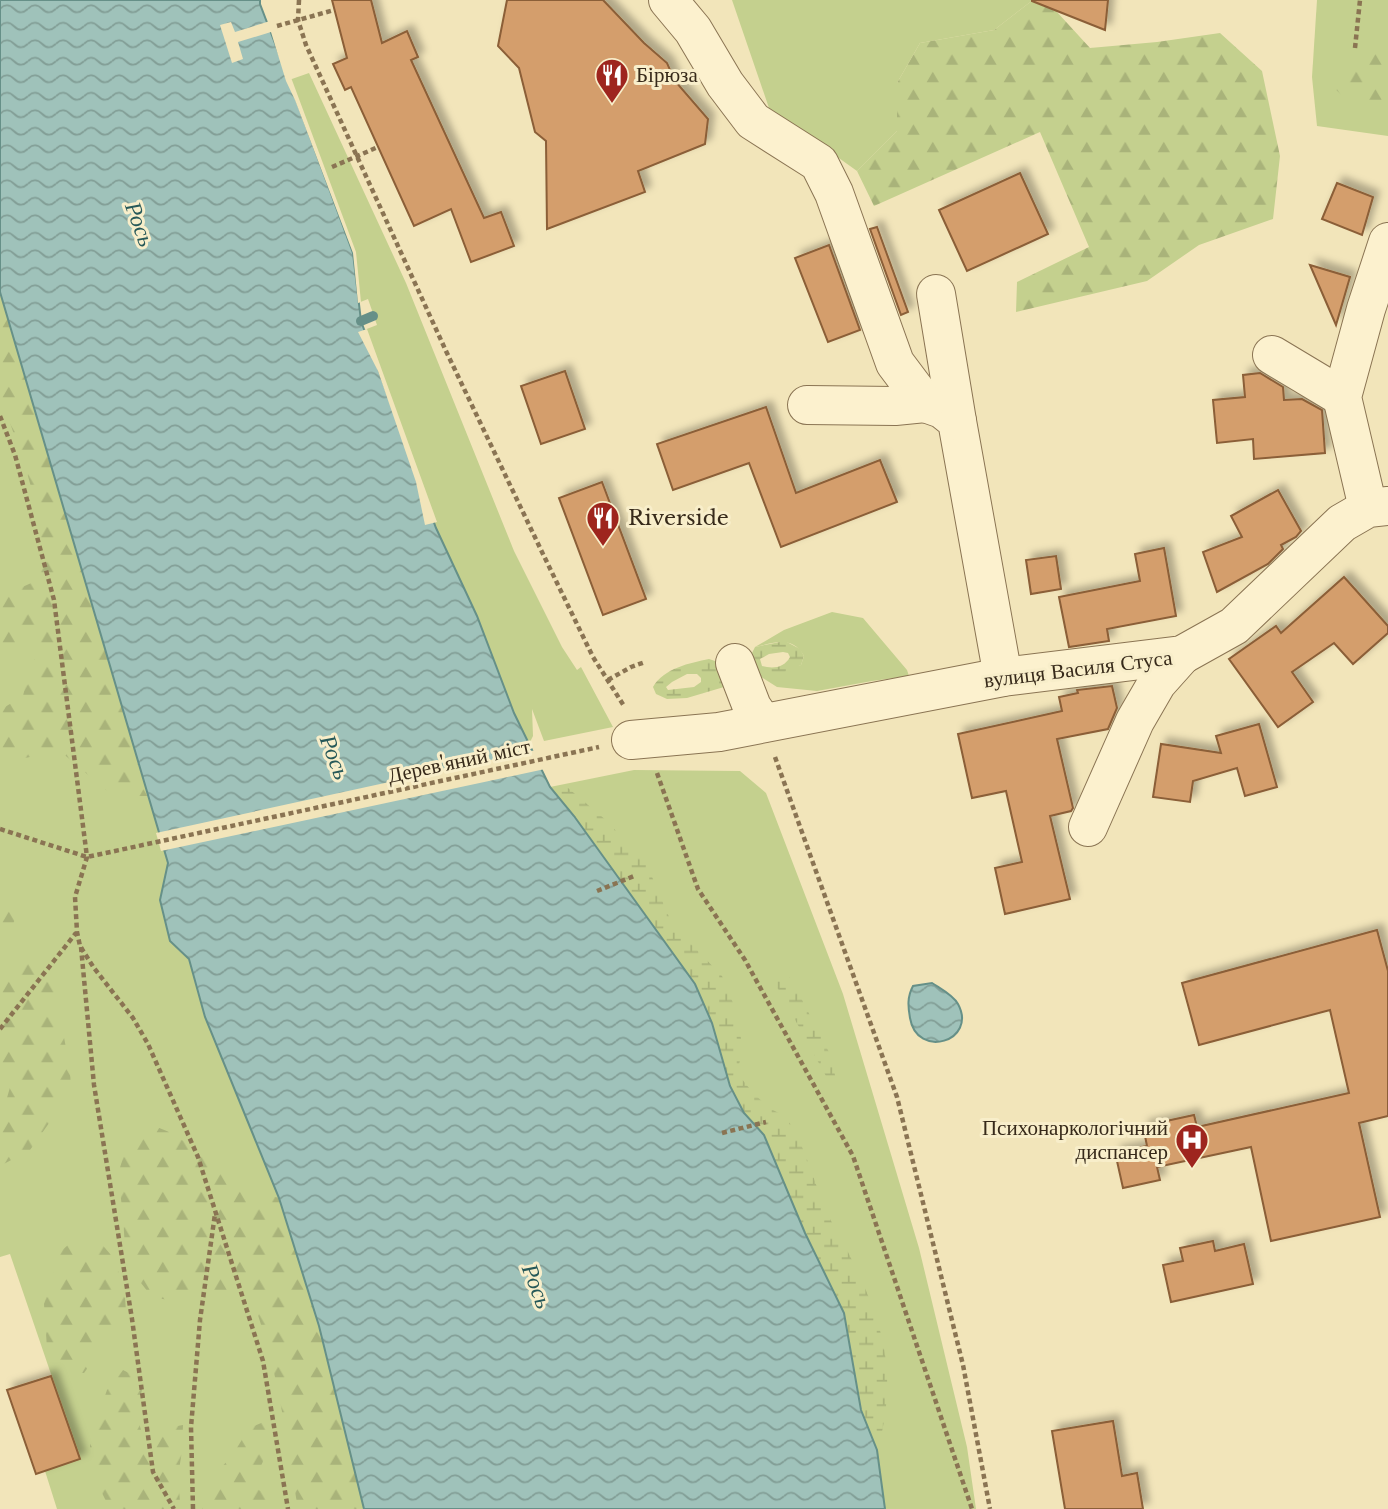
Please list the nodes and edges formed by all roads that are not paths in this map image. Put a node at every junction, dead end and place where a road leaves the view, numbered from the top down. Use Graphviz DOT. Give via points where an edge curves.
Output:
graph roads {
  1 [pos="668,0"];
  2 [pos="1388,242"];
  3 [pos="936,295"];
  4 [pos="1272,355"];
  5 [pos="1342,397"];
  6 [pos="807,405"];
  7 [pos="941,412"];
  8 [pos="1378,507"];
  9 [pos="1182,655"];
  10 [pos="735,663"];
  11 [pos="1003,677"];
  12 [pos="763,723"];
  13 [pos="638,740"];
  14 [pos="1088,827"];
  1 -- 7 [label="street" via="753,121 819,163 895,363"];
  2 -- 5 [label="street"];
  3 -- 7 [label="street"];
  4 -- 5 [label="street"];
  5 -- 8 [label="street"];
  6 -- 7 [label="street" via="895,406"];
  7 -- 11 [label="street"];
  8 -- 9 [label="street, вулиця Василя Стуса" via="1342,523 1234,626"];
  9 -- 11 [label="street, вулиця Василя Стуса"];
  9 -- 14 [label="street" via="1157,683 1135,721"];
  10 -- 12 [label="street"];
  11 -- 12 [label="street, вулиця Василя Стуса"];
  12 -- 13 [label="street, вулиця Василя Стуса"];
}
